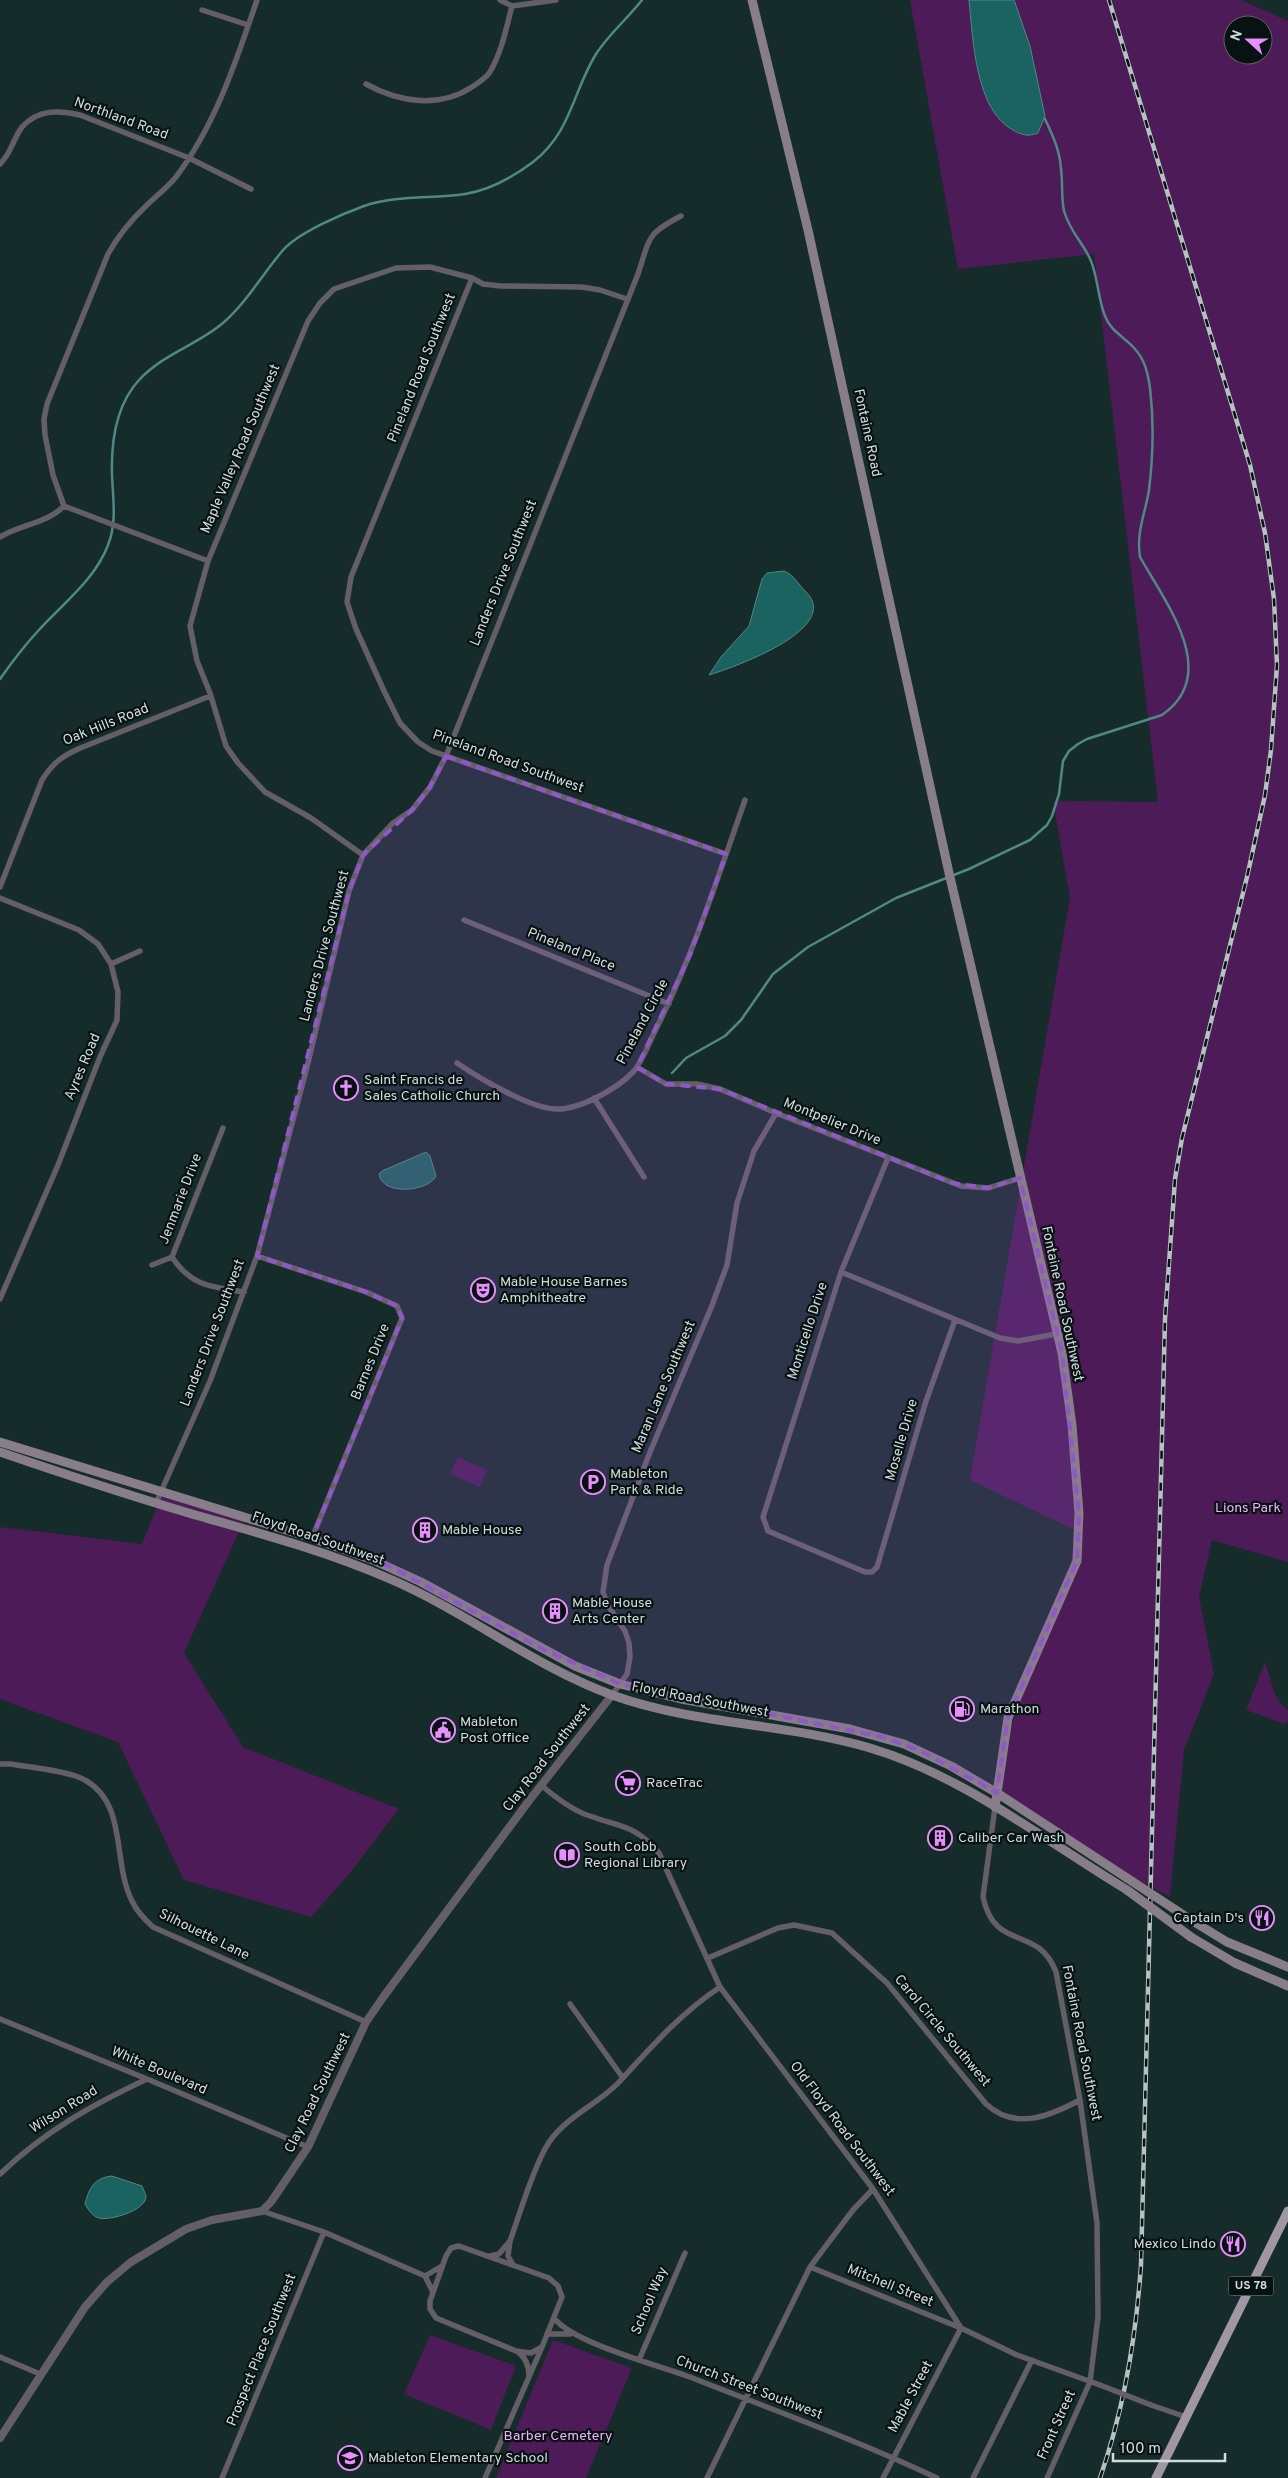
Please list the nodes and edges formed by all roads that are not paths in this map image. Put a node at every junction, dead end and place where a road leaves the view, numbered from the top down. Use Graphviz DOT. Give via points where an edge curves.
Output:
graph roads {
  1 [pos="257,0"];
  2 [pos="500,0"];
  3 [pos="556,0"];
  4 [pos="752,0"];
  5 [pos="512,6"];
  6 [pos="202,10"];
  7 [pos="248,25"];
  8 [pos="366,84"];
  9 [pos="189,158"];
  10 [pos="0,164"];
  11 [pos="251,189"];
  12 [pos="681,216"];
  13 [pos="472,278"];
  14 [pos="627,299"];
  15 [pos="64,506"];
  16 [pos="0,537"];
  17 [pos="208,561"];
  18 [pos="210,696"];
  19 [pos="446,756"];
  20 [pos="745,800"];
  21 [pos="364,854"];
  22 [pos="726,854"];
  23 [pos="950,873"];
  24 [pos="0,887"];
  25 [pos="0,898"];
  26 [pos="464,920"];
  27 [pos="140,951"];
  28 [pos="111,964"];
  29 [pos="669,1004"];
  30 [pos="457,1063"];
  31 [pos="637,1067"];
  32 [pos="594,1098"];
  33 [pos="776,1113"];
  34 [pos="224,1128"];
  35 [pos="888,1158"];
  36 [pos="644,1177"];
  37 [pos="1020,1178"];
  38 [pos="257,1256"];
  39 [pos="172,1257"];
  40 [pos="152,1265"];
  41 [pos="841,1272"];
  42 [pos="244,1292"];
  43 [pos="0,1299"];
  44 [pos="955,1320"];
  45 [pos="1056,1334"];
  46 [pos="0,1442"];
  47 [pos="0,1452"];
  48 [pos="160,1492"];
  49 [pos="156,1503"];
  50 [pos="312,1538"];
  51 [pos="877,1567"];
  52 [pos="620,1684"];
  53 [pos="612,1695"];
  54 [pos="0,1764"];
  55 [pos="541,1785"];
  56 [pos="997,1793"];
  57 [pos="995,1807"];
  58 [pos="708,1958"];
  59 [pos="1288,1967"];
  60 [pos="1288,1986"];
  61 [pos="720,1987"];
  62 [pos="570,2004"];
  63 [pos="0,2020"];
  64 [pos="366,2022"];
  65 [pos="147,2078"];
  66 [pos="623,2078"];
  67 [pos="1080,2100"];
  68 [pos="308,2147"];
  69 [pos="0,2174"];
  70 [pos="873,2188"];
  71 [pos="262,2211"];
  72 [pos="1288,2211"];
  73 [pos="324,2232"];
  74 [pos="510,2241"];
  75 [pos="685,2253"];
  76 [pos="490,2256"];
  77 [pos="512,2264"];
  78 [pos="442,2266"];
  79 [pos="810,2267"];
  80 [pos="425,2276"];
  81 [pos="433,2292"];
  82 [pos="554,2318"];
  83 [pos="961,2328"];
  84 [pos="547,2334"];
  85 [pos="572,2334"];
  86 [pos="542,2347"];
  87 [pos="516,2351"];
  88 [pos="0,2357"];
  89 [pos="638,2360"];
  90 [pos="1032,2360"];
  91 [pos="40,2374"];
  92 [pos="529,2379"];
  93 [pos="1090,2382"];
  94 [pos="745,2400"];
  95 [pos="1186,2417"];
  96 [pos="0,2438"];
  97 [pos="893,2457"];
  98 [pos="222,2478"];
  99 [pos="485,2478"];
  100 [pos="707,2478"];
  101 [pos="883,2478"];
  102 [pos="937,2478"];
  103 [pos="973,2478"];
  104 [pos="1047,2478"];
  105 [pos="1156,2478"];
  1 -- 7 [label="street"];
  2 -- 5 [label="street"];
  3 -- 5 [label="street"];
  4 -- 23 [label="main road, Fontaine Road" via="820,282"];
  5 -- 8 [label="street" via="501,49 489,74 459,96 430,102"];
  6 -- 7 [label="street"];
  7 -- 9 [label="street" via="215,115"];
  9 -- 10 [label="street, Northland Road" via="80,115 55,111 43,112 22,127 10,153"];
  9 -- 11 [label="street, Northland Road"];
  9 -- 15 [label="street" via="175,178 118,237 108,254 47,404 45,434 53,475"];
  12 -- 14 [label="street, Landers Drive Southwest" via="652,234"];
  13 -- 14 [label="street, Maple Valley Road Southwest" via="483,284 521,288 582,287"];
  13 -- 17 [label="street, Maple Valley Road Southwest" via="430,267 396,268 334,289 320,303 308,321"];
  13 -- 19 [label="street, Pineland Road Southwest" via="360,553 351,577 347,602 356,629 400,723 418,742"];
  14 -- 19 [label="street, Landers Drive Southwest"];
  15 -- 16 [label="street" via="45,520"];
  15 -- 17 [label="street"];
  17 -- 18 [label="street, Maple Valley Road Southwest" via="190,626 197,661"];
  18 -- 21 [label="street, Maple Valley Road Southwest" via="226,746 265,792"];
  18 -- 24 [label="street, Oak Hills Road" via="78,748 50,766"];
  19 -- 21 [label="street, Landers Drive Southwest" via="430,787 412,810 393,823"];
  19 -- 22 [label="street, Pineland Road Southwest"];
  20 -- 22 [label="street, Pineland Circle"];
  21 -- 38 [label="street, Landers Drive Southwest" via="349,891"];
  22 -- 29 [label="street, Pineland Circle"];
  23 -- 37 [label="main road, Fontaine Road Southwest"];
  25 -- 28 [label="street, Ayres Road" via="79,930 98,944"];
  26 -- 29 [label="street, Pineland Place"];
  27 -- 28 [label="street"];
  28 -- 43 [label="street, Ayres Road" via="118,992 117,1020"];
  29 -- 31 [label="street, Pineland Circle"];
  30 -- 32 [label="street, Pineland Circle" via="525,1100 555,1110"];
  31 -- 32 [label="street, Pineland Circle" via="615,1089"];
  31 -- 33 [label="street, Montpelier Drive" via="666,1084 715,1087"];
  32 -- 36 [label="street"];
  33 -- 35 [label="street, Montpelier Drive"];
  33 -- 52 [label="street, Maran Lane Southwest" via="754,1151 737,1203 726,1265 711,1308 650,1452 607,1565 603,1592 629,1644 629,1666"];
  34 -- 39 [label="street, Jenmarie Drive"];
  35 -- 37 [label="street, Montpelier Drive" via="969,1188 988,1188"];
  35 -- 41 [label="street, Monticello Drive"];
  37 -- 45 [label="main road, Fontaine Road Southwest"];
  38 -- 42 [label="street, Landers Drive Southwest"];
  38 -- 50 [label="street, Barnes Drive" via="366,1292 397,1306 402,1318"];
  39 -- 40 [label="street"];
  39 -- 42 [label="street, Jenmarie Drive" via="193,1280"];
  41 -- 44 [label="street"];
  41 -- 51 [label="street, Monticello Drive" via="763,1517 768,1531 865,1572 872,1572"];
  42 -- 48 [label="street, Landers Drive Southwest" via="210,1381"];
  44 -- 45 [label="street" via="1010,1341"];
  44 -- 51 [label="street, Moselle Drive" via="926,1401"];
  45 -- 56 [label="main road, Fontaine Road Southwest" via="1062,1353 1072,1425 1079,1544 1072,1575 1008,1718"];
  46 -- 48 [label="main road, Floyd Road Southwest"];
  47 -- 49 [label="main road, Floyd Road Southwest"];
  48 -- 49 [label="street, Landers Drive Southwest"];
  48 -- 50 [label="main road, Floyd Road Southwest"];
  49 -- 53 [label="main road, Floyd Road Southwest" via="308,1548 393,1580 553,1669"];
  50 -- 52 [label="main road, Floyd Road Southwest" via="397,1570 544,1650"];
  52 -- 53 [label="street, Maran Lane Southwest"];
  52 -- 56 [label="main road, Floyd Road Southwest" via="681,1699 882,1737 922,1751"];
  53 -- 55 [label="street, Clay Road Southwest"];
  53 -- 57 [label="main road, Floyd Road Southwest" via="661,1708 868,1747 931,1772"];
  54 -- 64 [label="street, Silhouette Lane" via="83,1778 98,1790 110,1805 131,1899 140,1915 153,1927"];
  55 -- 58 [label="street, Old Floyd Road Southwest" via="576,1810 632,1828 649,1841 659,1853"];
  55 -- 64 [label="street, Clay Road Southwest"];
  56 -- 57 [label="main road, Fontaine Road Southwest"];
  56 -- 59 [label="main road, Floyd Road Southwest, bridge" via="1227,1942"];
  57 -- 60 [label="main road, Floyd Road Southwest, bridge" via="1127,1890 1191,1937 1235,1963"];
  57 -- 67 [label="street, Fontaine Road Southwest" via="983,1897 985,1909 991,1921 1003,1932 1041,1948 1052,1962"];
  58 -- 61 [label="street, Old Floyd Road Southwest"];
  58 -- 67 [label="street, Carol Circle Southwest" via="778,1928 794,1925 832,1933 887,1983 986,2104 1000,2115 1024,2120 1036,2118 1055,2113"];
  61 -- 66 [label="street" via="693,2005"];
  61 -- 70 [label="street, Old Floyd Road Southwest"];
  62 -- 66 [label="street"];
  63 -- 65 [label="street, White Boulevard"];
  64 -- 68 [label="street, Clay Road Southwest"];
  65 -- 68 [label="street, White Boulevard"];
  65 -- 69 [label="street, Wilson Road" via="91,2105 25,2150"];
  66 -- 74 [label="street" via="558,2131 546,2148"];
  67 -- 93 [label="street, Fontaine Road Southwest" via="1097,2223 1098,2317"];
  68 -- 71 [label="street, Clay Road Southwest"];
  70 -- 79 [label="street"];
  70 -- 83 [label="street, Old Floyd Road Southwest"];
  71 -- 73 [label="street"];
  71 -- 91 [label="street" via="212,2220 186,2229 131,2262 85,2307"];
  72 -- 95 [label="main road, US 78"];
  73 -- 80 [label="street"];
  73 -- 98 [label="street, Prospect Place Southwest"];
  74 -- 76 [label="street" via="499,2254"];
  74 -- 77 [label="street" via="508,2256"];
  75 -- 89 [label="street, School Way"];
  76 -- 77 [label="street"];
  76 -- 78 [label="street" via="459,2246 451,2248"];
  77 -- 82 [label="street" via="548,2278 558,2286 562,2297"];
  78 -- 80 [label="street"];
  78 -- 81 [label="street"];
  79 -- 83 [label="street, Mitchell Street"];
  79 -- 94 [label="street"];
  80 -- 81 [label="street"];
  81 -- 87 [label="street" via="430,2309 436,2318"];
  82 -- 84 [label="street"];
  82 -- 85 [label="street, Church Street Southwest"];
  83 -- 90 [label="street"];
  83 -- 97 [label="street, Mable Street"];
  84 -- 85 [label="street"];
  84 -- 86 [label="street"];
  85 -- 89 [label="street, Church Street Southwest"];
  86 -- 87 [label="street" via="531,2353"];
  86 -- 92 [label="street"];
  87 -- 92 [label="street" via="524,2357"];
  88 -- 91 [label="street"];
  89 -- 94 [label="street, Church Street Southwest"];
  90 -- 93 [label="street"];
  90 -- 103 [label="street"];
  91 -- 96 [label="street"];
  92 -- 99 [label="street"];
  93 -- 95 [label="street, bridge"];
  93 -- 104 [label="street, Front Street"];
  94 -- 97 [label="street, Church Street Southwest"];
  94 -- 100 [label="street"];
  95 -- 105 [label="main road, US 78"];
  97 -- 101 [label="street, Mable Street"];
  97 -- 102 [label="street, Church Street Southwest"];
}
